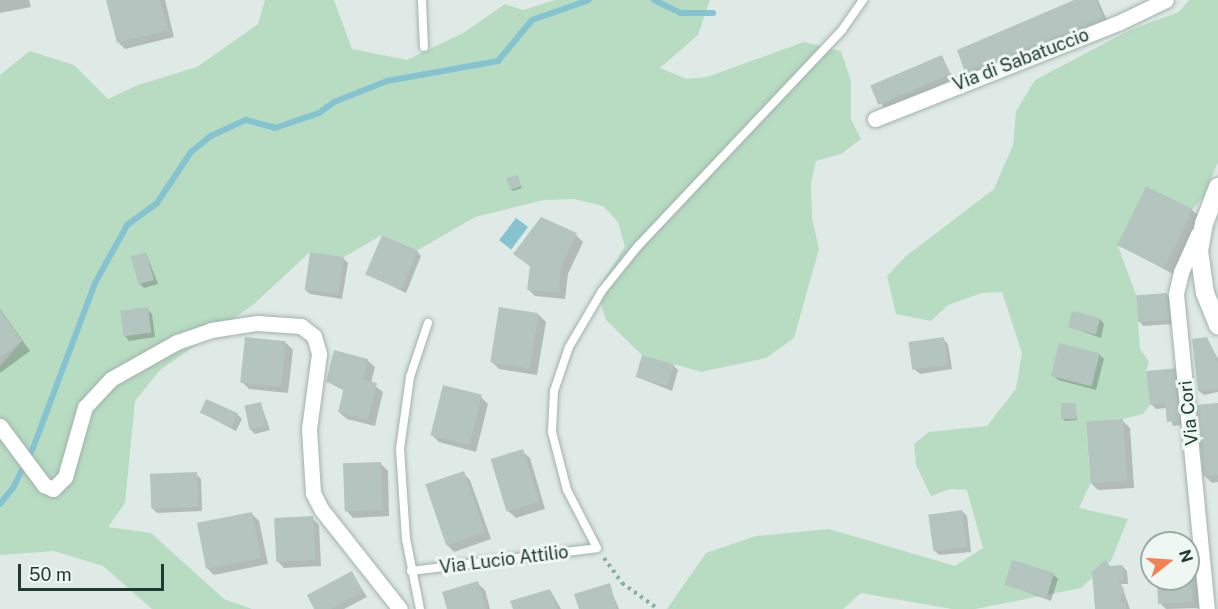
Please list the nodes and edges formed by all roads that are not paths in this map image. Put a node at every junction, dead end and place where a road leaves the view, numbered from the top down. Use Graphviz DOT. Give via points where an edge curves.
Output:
graph roads {
  1 [pos="422,0"];
  2 [pos="862,0"];
  3 [pos="1166,0"];
  4 [pos="424,46"];
  5 [pos="875,119"];
  6 [pos="1218,187"];
  7 [pos="1204,223"];
  8 [pos="428,323"];
  9 [pos="1218,326"];
  10 [pos="0,426"];
  11 [pos="411,572"];
  12 [pos="400,609"];
  13 [pos="420,609"];
  14 [pos="1207,609"];
  1 -- 4 [label="lane"];
  2 -- 11 [label="lane, Via Lucio Attilio" via="842,30 638,246 602,291 568,347 554,391 552,432 567,490 597,548"];
  3 -- 5 [label="street, Via di Sabatuccio" via="1118,23"];
  6 -- 7 [label="street"];
  7 -- 9 [label="street" via="1199,251 1201,274"];
  7 -- 14 [label="street, Via Cori" via="1183,266 1176,294"];
  8 -- 11 [label="lane" via="410,377 400,449"];
  10 -- 12 [label="street" via="48,488 61,484 85,407 99,388 117,375 177,342 211,330 265,322 301,326 314,336 319,354 309,429 313,493 321,509"];
  11 -- 13 [label="lane"];
}
